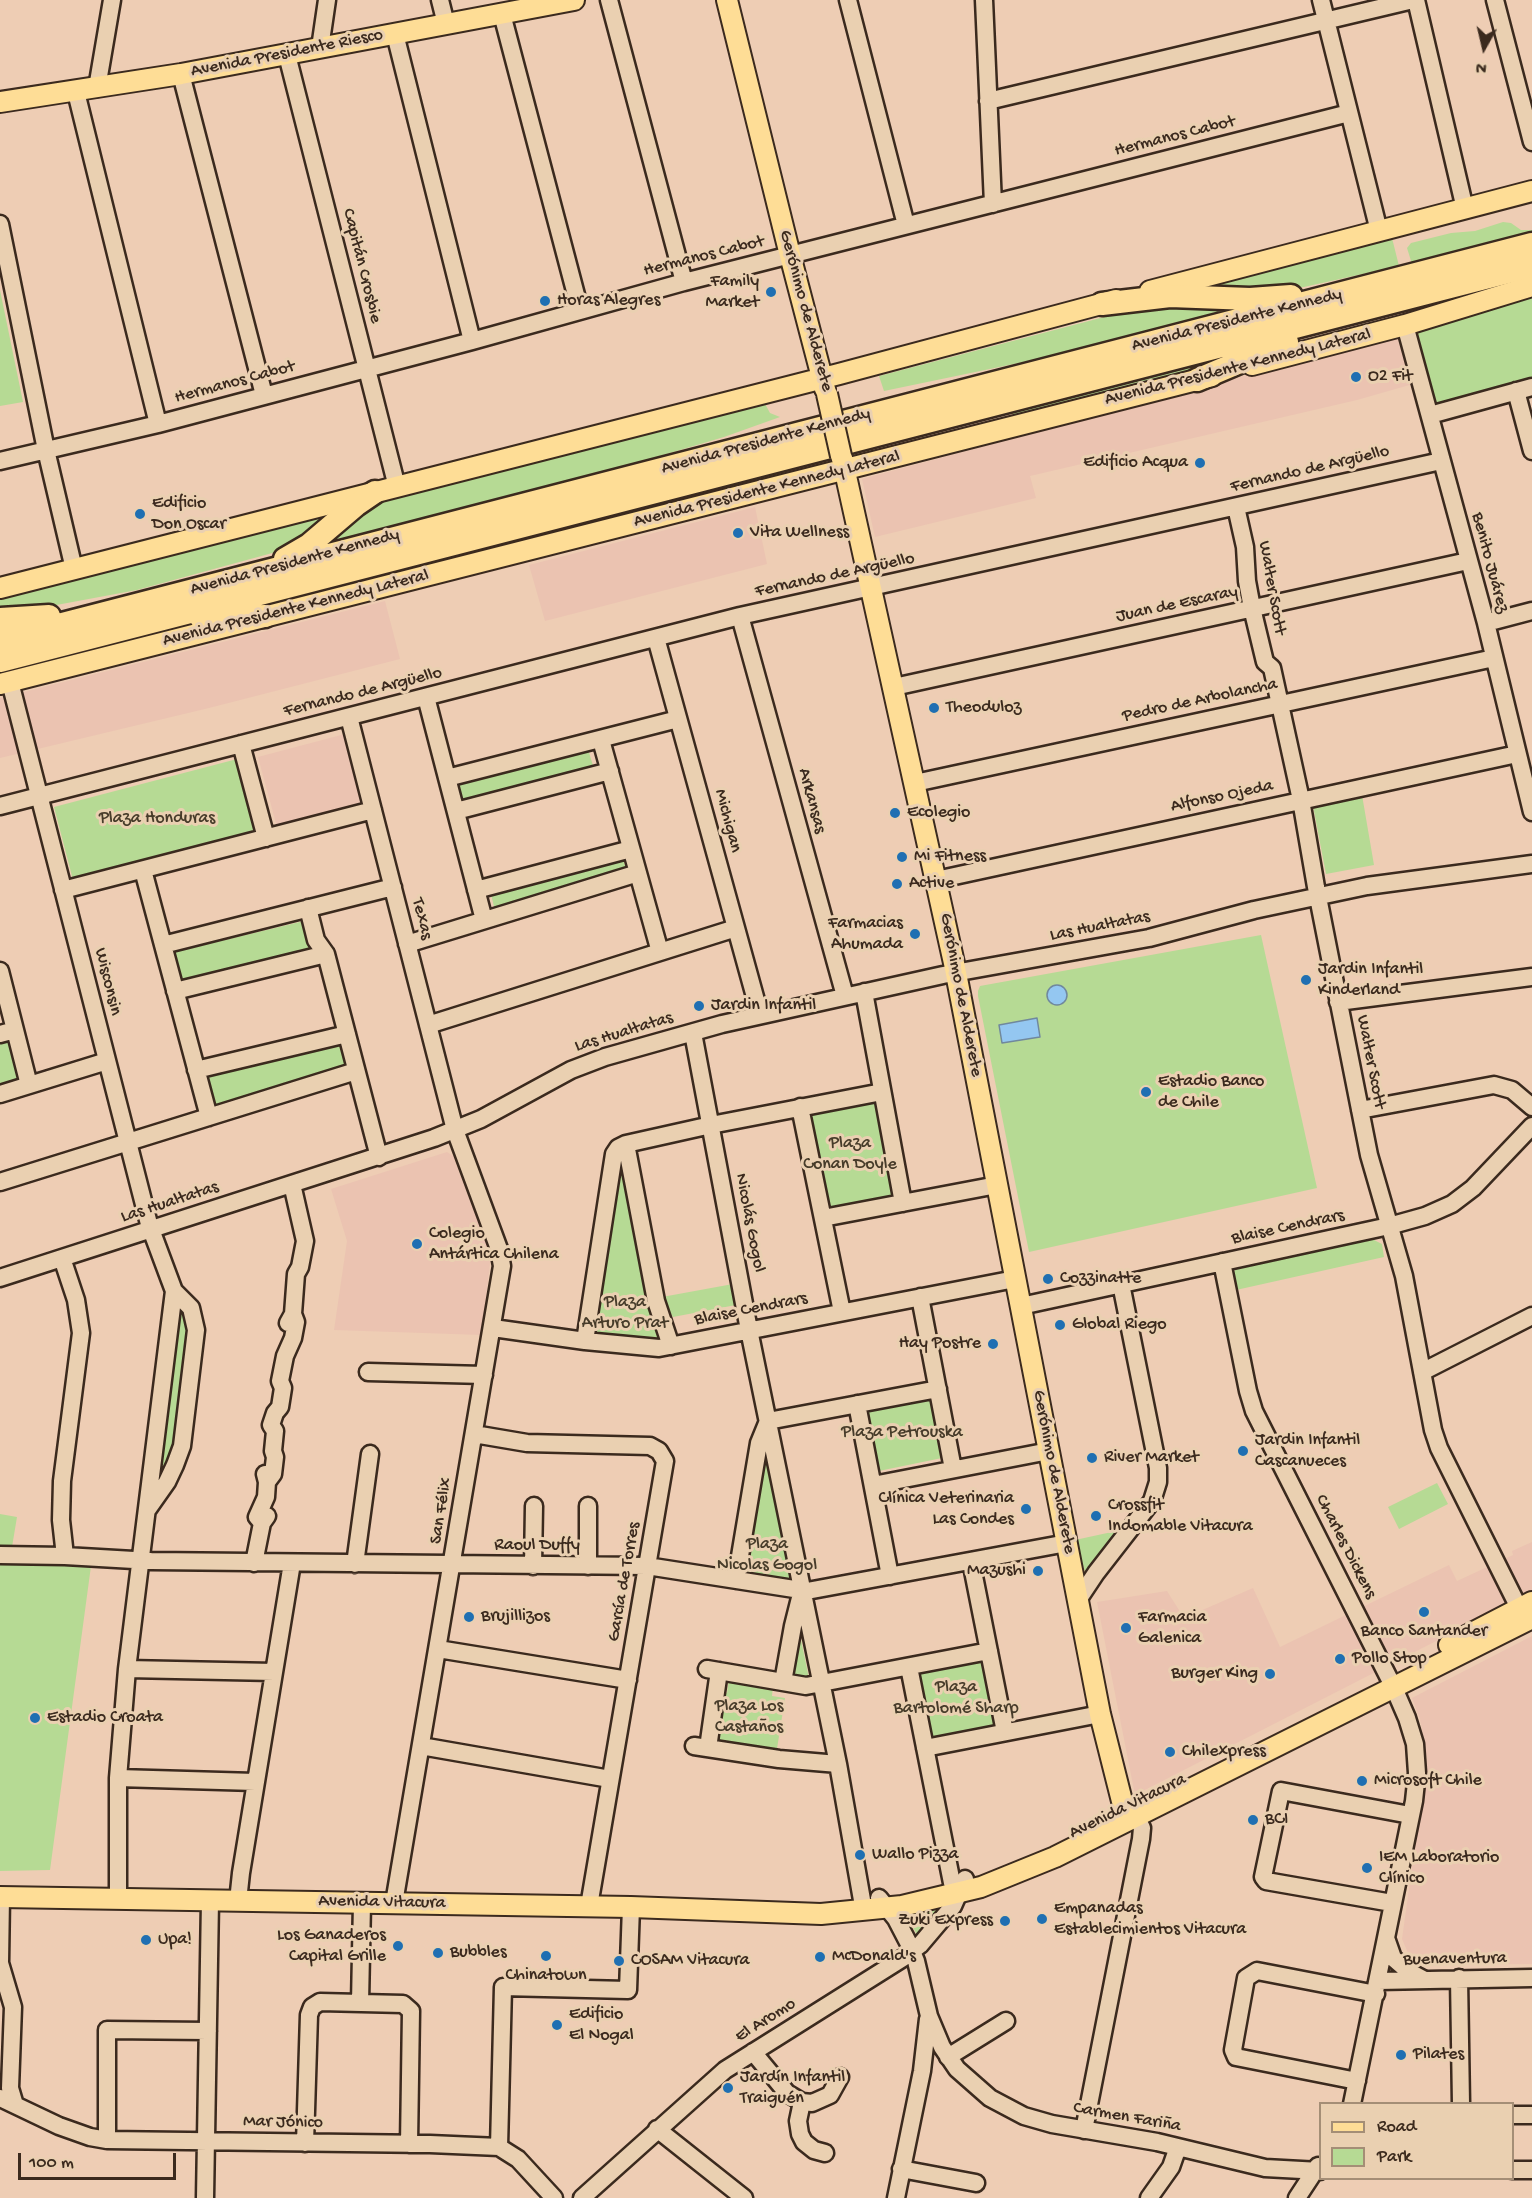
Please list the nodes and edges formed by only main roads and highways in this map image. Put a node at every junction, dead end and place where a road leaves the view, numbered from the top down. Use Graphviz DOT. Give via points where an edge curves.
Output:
graph roads {
  1 [pos="574,0"];
  2 [pos="727,0"];
  3 [pos="510,8"];
  4 [pos="0,102"];
  5 [pos="1532,191"];
  6 [pos="1532,244"];
  7 [pos="1532,268"];
  8 [pos="1385,283"];
  9 [pos="1532,286"];
  10 [pos="1102,304"];
  11 [pos="1376,307"];
  12 [pos="1197,380"];
  13 [pos="825,386"];
  14 [pos="843,463"];
  15 [pos="386,490"];
  16 [pos="248,576"];
  17 [pos="0,588"];
  18 [pos="119,609"];
  19 [pos="265,616"];
  20 [pos="0,619"];
  21 [pos="146,623"];
  22 [pos="0,640"];
  23 [pos="0,661"];
  24 [pos="5,683"];
  25 [pos="1528,1609"];
  26 [pos="1129,1815"];
  27 [pos="0,1897"];
  28 [pos="876,1902"];
  29 [pos="765,1911"];
  1 -- 3 [label="main road, Avenida Presidente Riesco"];
  2 -- 13 [label="main road, Gerónimo de Alderete"];
  3 -- 4 [label="main road, Avenida Presidente Riesco" via="446,24 181,74"];
  5 -- 10 [label="main road"];
  6 -- 8 [label="highway, Avenida Presidente Kennedy"];
  7 -- 11 [label="highway, Avenida Presidente Kennedy"];
  8 -- 10 [label="highway" via="1280,298 1170,296"];
  8 -- 16 [label="highway, Avenida Presidente Kennedy"];
  9 -- 12 [label="main road, Avenida Presidente Kennedy Lateral" via="1406,325"];
  10 -- 13 [label="main road"];
  11 -- 12 [label="highway"];
  11 -- 21 [label="highway, Avenida Presidente Kennedy"];
  12 -- 14 [label="main road, Avenida Presidente Kennedy Lateral"];
  13 -- 14 [label="main road, Gerónimo de Alderete, bridge"];
  13 -- 15 [label="main road"];
  14 -- 19 [label="main road, Avenida Presidente Kennedy Lateral"];
  14 -- 26 [label="main road, Gerónimo de Alderete" via="956,973 1100,1714"];
  15 -- 16 [label="highway" via="356,505 309,545"];
  15 -- 17 [label="main road"];
  16 -- 18 [label="highway, Avenida Presidente Kennedy"];
  18 -- 20 [label="highway"];
  18 -- 22 [label="highway, Avenida Presidente Kennedy"];
  19 -- 21 [label="highway"];
  19 -- 24 [label="main road, Avenida Presidente Kennedy Lateral"];
  21 -- 23 [label="highway, Avenida Presidente Kennedy"];
  25 -- 26 [label="main road, Avenida Vitacura"];
  26 -- 28 [label="main road, Avenida Vitacura" via="1024,1871"];
  27 -- 29 [label="main road, Avenida Vitacura"];
  28 -- 29 [label="main road, Avenida Vitacura"];
  28 -- 29 [label="main road, Avenida Vitacura" via="820,1914"];
}
